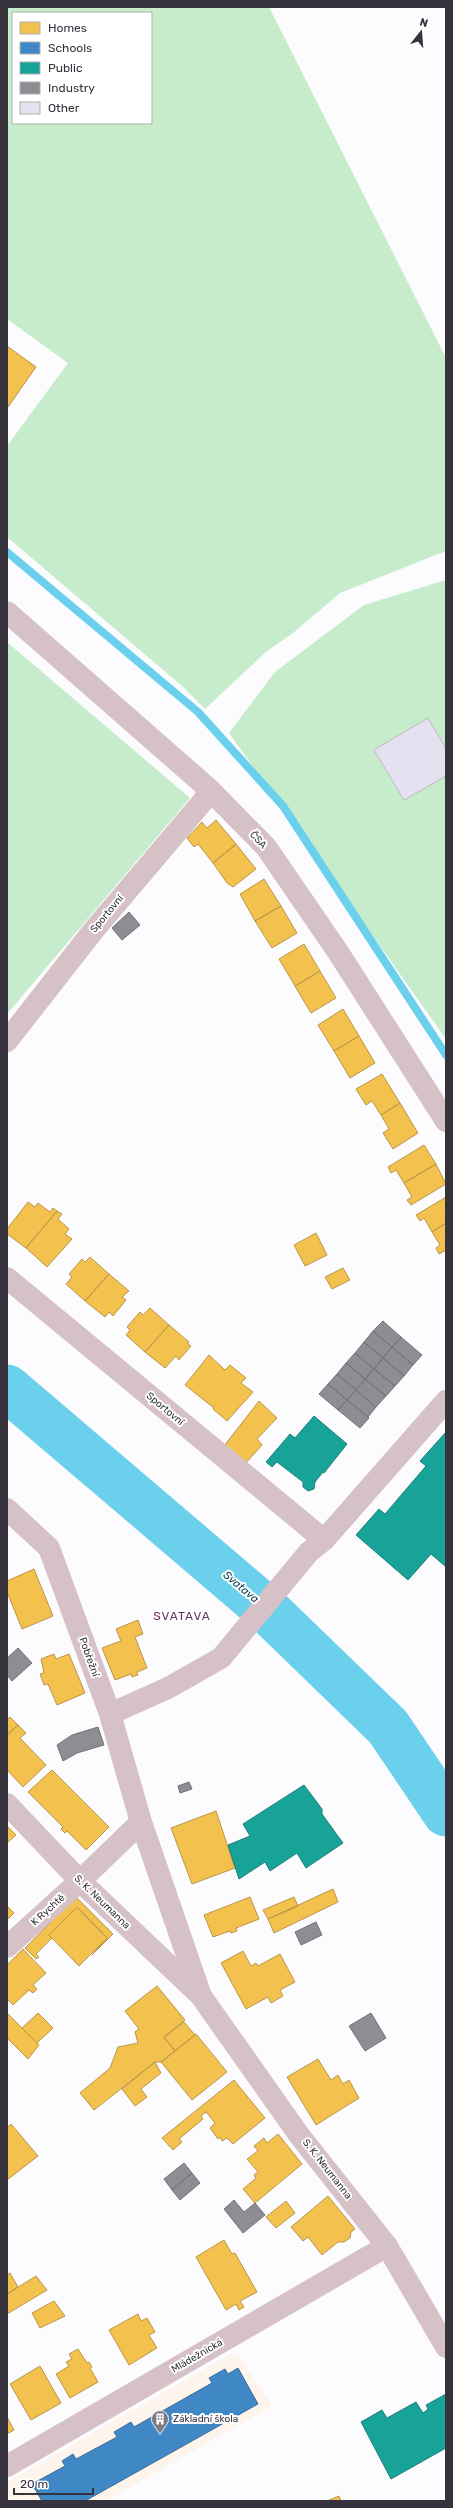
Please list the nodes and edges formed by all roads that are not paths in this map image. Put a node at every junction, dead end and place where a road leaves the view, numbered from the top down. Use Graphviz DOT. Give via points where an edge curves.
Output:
graph roads {
  1 [pos="7,612"];
  2 [pos="209,789"];
  3 [pos="7,1041"];
  4 [pos="446,1122"];
  5 [pos="7,1278"];
  6 [pos="446,1401"];
  7 [pos="7,1509"];
  8 [pos="316,1546"];
  9 [pos="110,1714"];
  10 [pos="7,1804"];
  11 [pos="141,1822"];
  12 [pos="80,1881"];
  13 [pos="7,1947"];
  14 [pos="201,1996"];
  15 [pos="387,2246"];
  16 [pos="446,2346"];
  17 [pos="7,2466"];
  1 -- 2 [label="street, ČSA"];
  2 -- 3 [label="street, Sportovní" via="204,800 93,931"];
  2 -- 4 [label="street, ČSA" via="266,847 338,952"];
  5 -- 8 [label="street, Sportovní"];
  6 -- 8 [label="street"];
  7 -- 9 [label="street, Pobřežní" via="49,1548"];
  8 -- 9 [label="street" via="221,1658 168,1688"];
  9 -- 11 [label="street, Pobřežní"];
  10 -- 12 [label="street, S. K. Neumanna"];
  11 -- 12 [label="street, K Rychtě"];
  11 -- 14 [label="street, S. K. Neumanna"];
  12 -- 13 [label="street, K Rychtě"];
  12 -- 14 [label="street, S. K. Neumanna"];
  14 -- 15 [label="street, S. K. Neumanna" via="299,2135"];
  15 -- 16 [label="street, S. K. Neumanna"];
  15 -- 17 [label="street, Mládežnická"];
}
